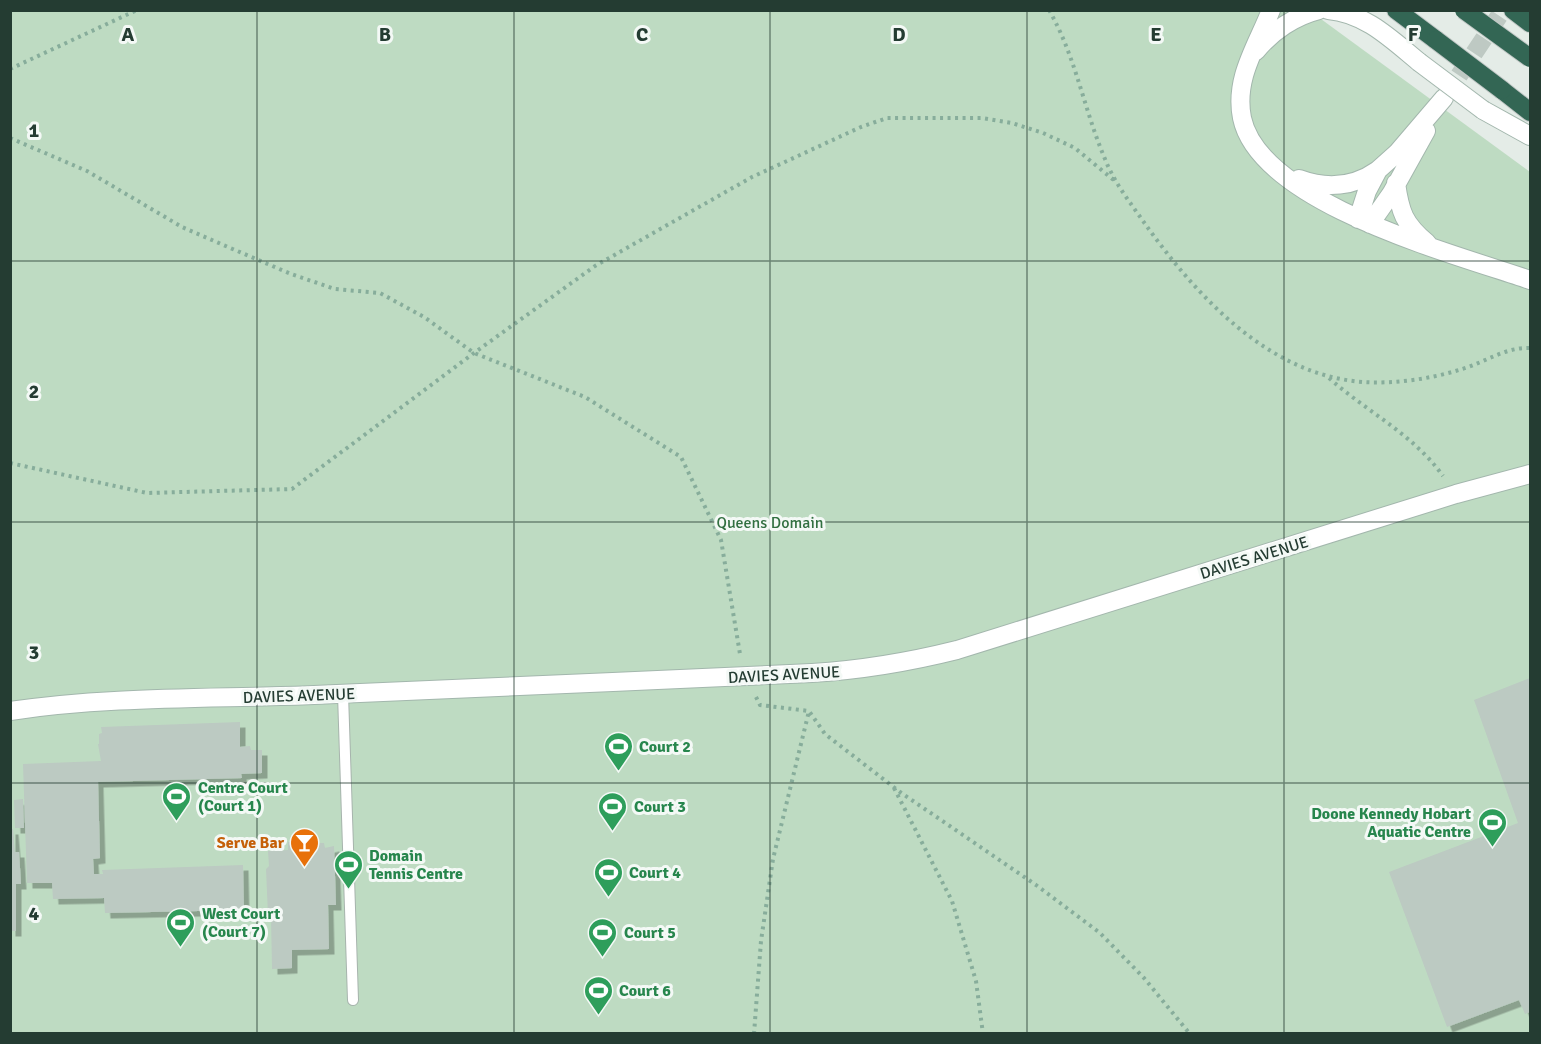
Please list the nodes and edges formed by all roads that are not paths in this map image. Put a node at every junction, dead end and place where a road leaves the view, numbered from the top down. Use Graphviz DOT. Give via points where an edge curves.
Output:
graph roads {
  1 [pos="1270,10"];
  2 [pos="1319,10"];
  3 [pos="1328,10"];
  4 [pos="1396,10"];
  5 [pos="1464,10"];
  6 [pos="1513,10"];
  7 [pos="1530,22"];
  8 [pos="1530,58"];
  9 [pos="1246,65"];
  10 [pos="1530,112"];
  11 [pos="1530,136"];
  12 [pos="1276,168"];
  13 [pos="1378,170"];
  14 [pos="1396,183"];
  15 [pos="1364,221"];
  16 [pos="1442,251"];
  17 [pos="1530,280"];
  18 [pos="1530,474"];
  19 [pos="343,694"];
  20 [pos="10,711"];
  21 [pos="352,1000"];
  1 -- 9 [label="street"];
  2 -- 9 [label="street" via="1280,29"];
  3 -- 11 [label="street, bridge" via="1365,21 1483,110"];
  4 -- 10 [label="highway, bridge"];
  5 -- 8 [label="highway, bridge"];
  6 -- 7 [label="highway"];
  9 -- 12 [label="street" via="1241,90 1242,118 1259,152"];
  12 -- 13 [label="street" via="1319,185 1360,180"];
  12 -- 15 [label="street" via="1322,200"];
  13 -- 14 [label="street" via="1444,98"];
  13 -- 15 [label="street" via="1367,191"];
  14 -- 15 [label="street" via="1380,212"];
  14 -- 16 [label="street" via="1406,222"];
  15 -- 16 [label="street"];
  16 -- 17 [label="street"];
  18 -- 19 [label="street, DAVIES AVENUE" via="921,659 853,670"];
  19 -- 20 [label="street, DAVIES AVENUE" via="110,702"];
  19 -- 21 [label="lane"];
}
